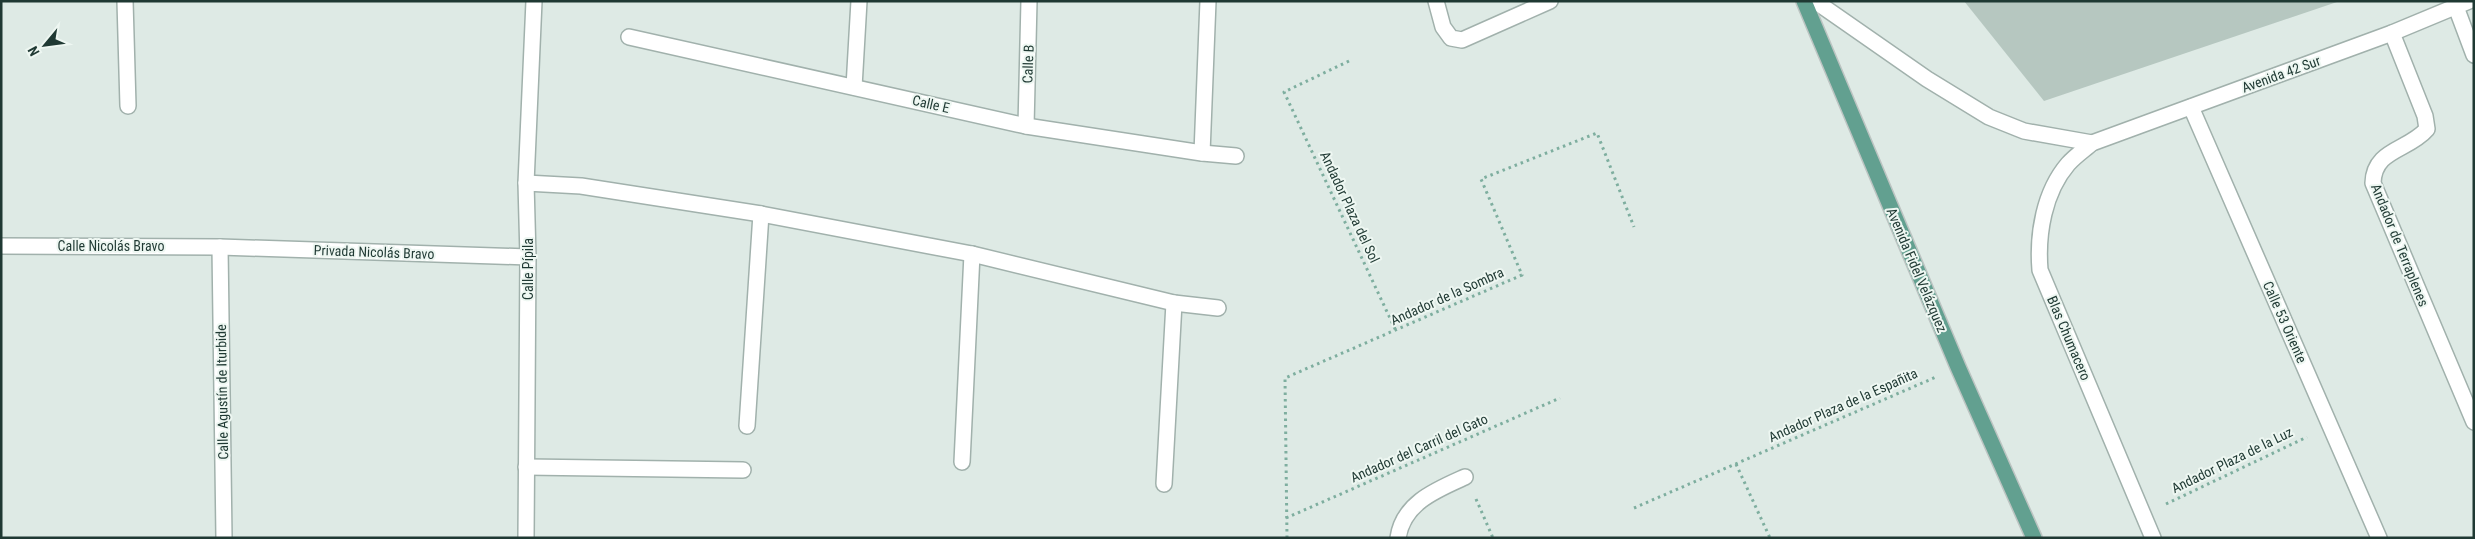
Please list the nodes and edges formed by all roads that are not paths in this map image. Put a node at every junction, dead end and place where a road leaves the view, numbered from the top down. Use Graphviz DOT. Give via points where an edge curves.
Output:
graph roads {
  1 [pos="125,1"];
  2 [pos="534,1"];
  3 [pos="859,1"];
  4 [pos="1029,1"];
  5 [pos="1208,1"];
  6 [pos="1436,1"];
  7 [pos="1550,1"];
  8 [pos="1804,1"];
  9 [pos="1815,1"];
  10 [pos="2462,4"];
  11 [pos="2392,33"];
  12 [pos="629,37"];
  13 [pos="2474,55"];
  14 [pos="854,86"];
  15 [pos="128,106"];
  16 [pos="2190,107"];
  17 [pos="1026,126"];
  18 [pos="2092,143"];
  19 [pos="1202,154"];
  20 [pos="1236,156"];
  21 [pos="526,183"];
  22 [pos="761,214"];
  23 [pos="1,246"];
  24 [pos="220,247"];
  25 [pos="972,254"];
  26 [pos="528,257"];
  27 [pos="1174,303"];
  28 [pos="1218,308"];
  29 [pos="2468,393"];
  30 [pos="2474,422"];
  31 [pos="747,426"];
  32 [pos="962,462"];
  33 [pos="526,467"];
  34 [pos="743,470"];
  35 [pos="1465,477"];
  36 [pos="1164,484"];
  37 [pos="224,538"];
  38 [pos="526,538"];
  39 [pos="1398,538"];
  40 [pos="2034,538"];
  41 [pos="2153,538"];
  42 [pos="2379,538"];
  1 -- 15 [label="street"];
  2 -- 21 [label="street, Calle Pípila"];
  3 -- 14 [label="street"];
  4 -- 17 [label="street, Calle B"];
  5 -- 19 [label="street"];
  6 -- 7 [label="street" via="1447,32 1451,38 1462,40"];
  8 -- 40 [label="main road, Avenida Fidel Velázquez" via="1958,367"];
  9 -- 18 [label="street" via="1989,117 2024,131"];
  10 -- 11 [label="street, Avenida 42 Sur"];
  10 -- 13 [label="street"];
  11 -- 16 [label="street, Avenida 42 Sur"];
  11 -- 29 [label="street, Andador de Terraplenes" via="2425,116 2427,129 2420,137 2380,160 2374,171 2373,183"];
  12 -- 14 [label="street, Calle E"];
  14 -- 17 [label="street, Calle E"];
  16 -- 18 [label="street, Avenida 42 Sur"];
  16 -- 42 [label="street, Calle 53 Oriente"];
  17 -- 19 [label="street, Calle E"];
  18 -- 41 [label="street, Blas Chumacero" via="2068,164 2052,192 2042,218 2038,247 2040,270"];
  19 -- 20 [label="street, Calle E"];
  21 -- 22 [label="street" via="581,186"];
  21 -- 26 [label="street, Calle Pípila"];
  22 -- 25 [label="street"];
  22 -- 31 [label="street"];
  23 -- 24 [label="street, Calle Nicolás Bravo"];
  24 -- 26 [label="street, Privada Nicolás Bravo"];
  24 -- 37 [label="street, Calle Agustín de Iturbide"];
  25 -- 27 [label="street"];
  25 -- 32 [label="street"];
  26 -- 33 [label="street, Calle Pípila"];
  27 -- 28 [label="street"];
  27 -- 36 [label="street"];
  29 -- 30 [label="street, Andador de Terraplenes"];
  33 -- 34 [label="street"];
  33 -- 38 [label="street, Calle Pípila"];
  35 -- 39 [label="street" via="1441,488 1408,510"];
}
